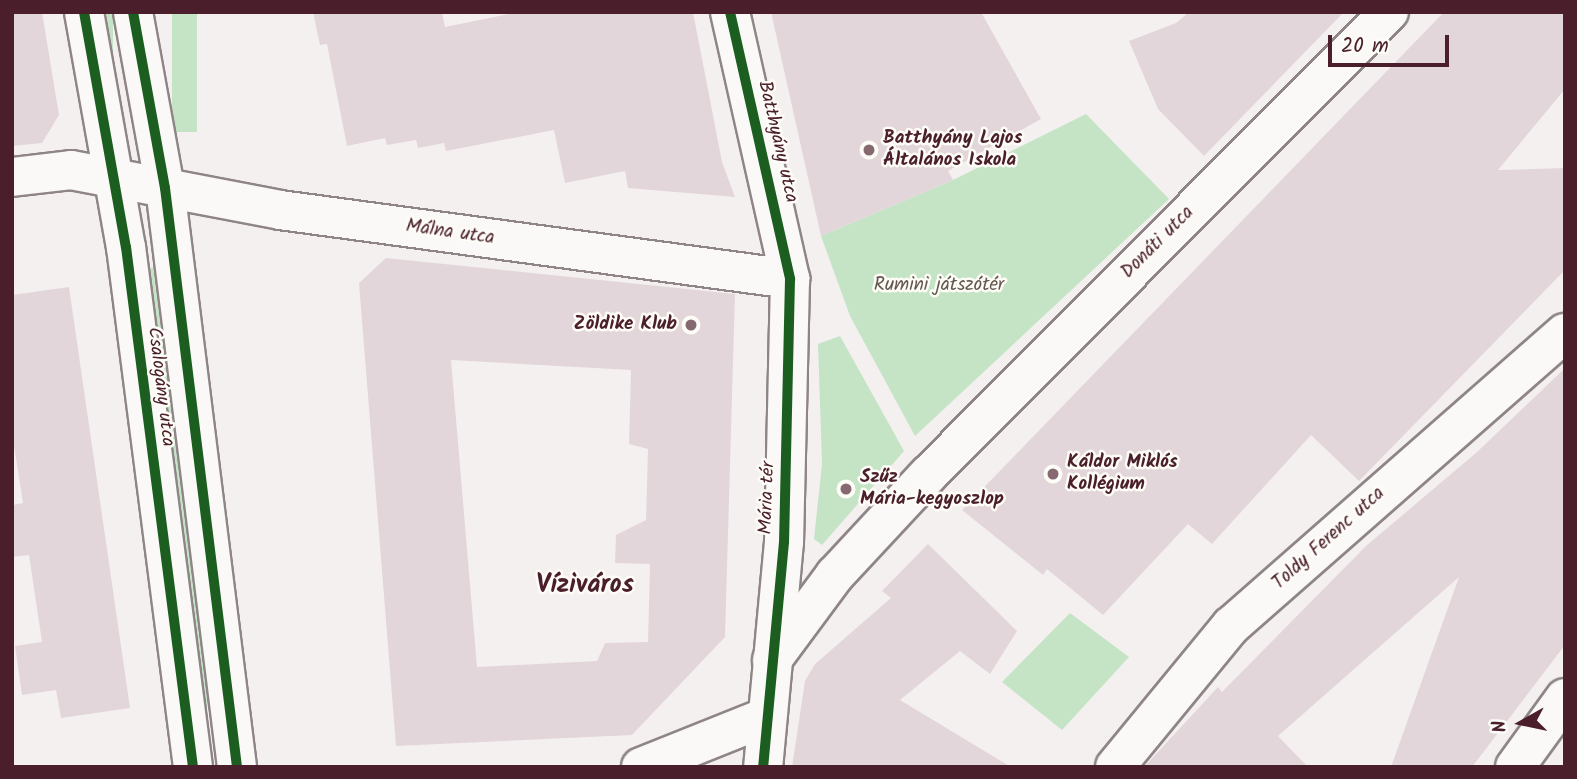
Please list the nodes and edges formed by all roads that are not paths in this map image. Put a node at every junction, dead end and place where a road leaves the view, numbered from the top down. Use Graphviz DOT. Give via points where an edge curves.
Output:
graph roads {
  1 [pos="84,12"];
  2 [pos="133,12"];
  3 [pos="730,12"];
  4 [pos="1389,12"];
  5 [pos="12,177"];
  6 [pos="112,178"];
  7 [pos="165,188"];
  8 [pos="790,279"];
  9 [pos="1565,333"];
  10 [pos="772,660"];
  11 [pos="1565,698"];
  12 [pos="766,717"];
  13 [pos="193,767"];
  14 [pos="237,767"];
  15 [pos="640,767"];
  16 [pos="763,767"];
  17 [pos="1115,767"];
  18 [pos="1515,767"];
  1 -- 6 [label="street, Csalogány utca"];
  2 -- 7 [label="street, Csalogány utca"];
  3 -- 8 [label="street, Batthyány utca"];
  4 -- 10 [label="street, Donáti utca" via="928,475 835,575"];
  5 -- 6 [label="street, Málna utca" via="71,170"];
  6 -- 7 [label="street, Málna utca"];
  6 -- 13 [label="street, Csalogány utca" via="126,247"];
  7 -- 8 [label="street, Málna utca" via="280,210"];
  7 -- 14 [label="street, Csalogány utca"];
  8 -- 10 [label="street, Mária tér" via="784,542"];
  9 -- 17 [label="street, Toldy Ferenc utca" via="1231,626"];
  10 -- 12 [label="street, Mária tér"];
  11 -- 18 [label="street"];
  12 -- 15 [label="street"];
  12 -- 16 [label="street"];
}
